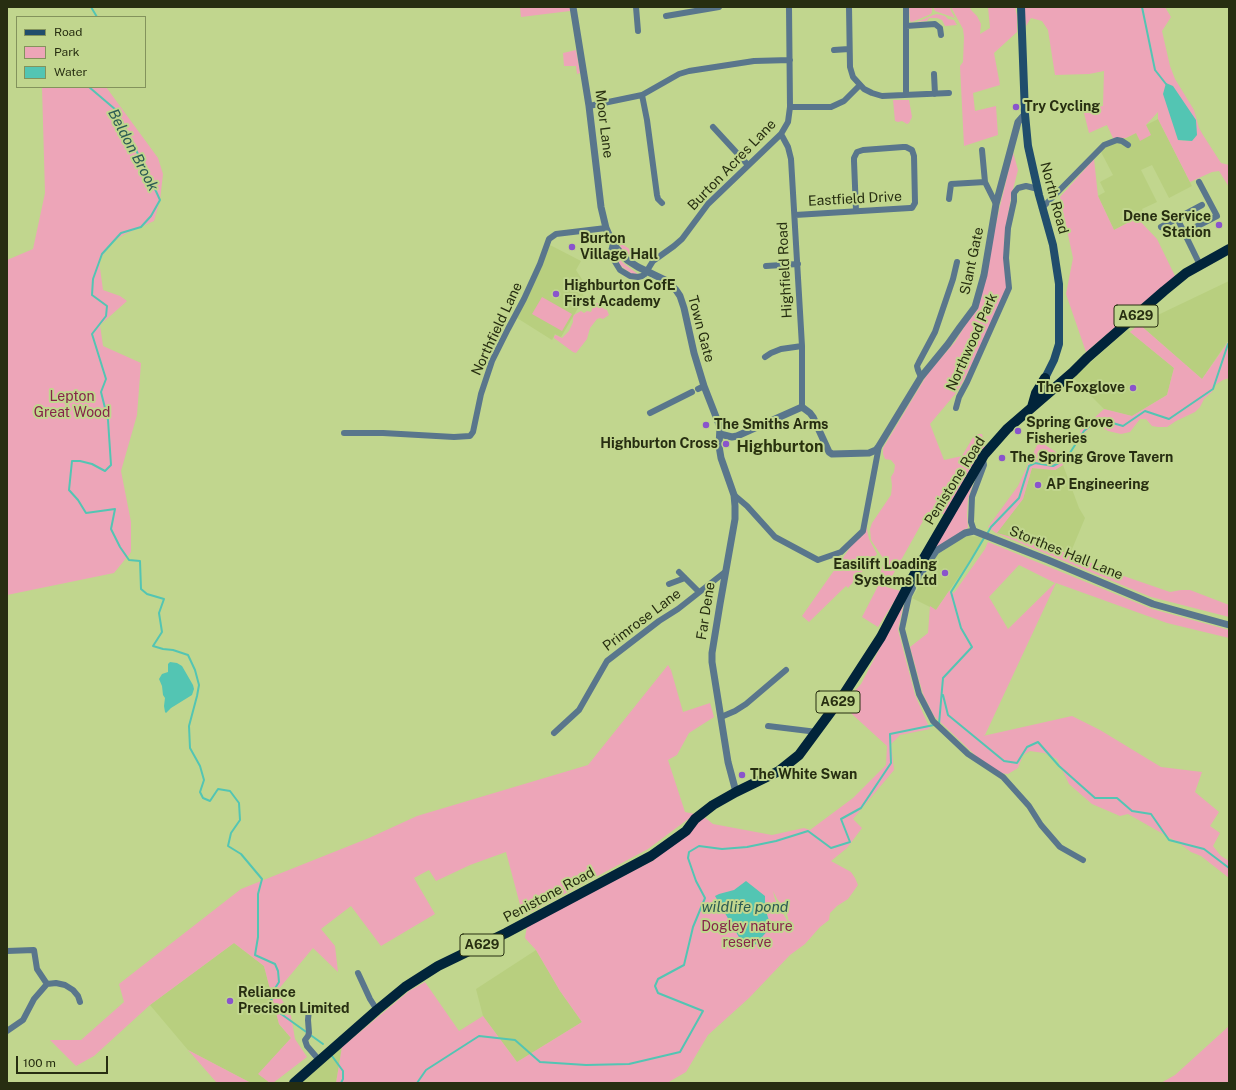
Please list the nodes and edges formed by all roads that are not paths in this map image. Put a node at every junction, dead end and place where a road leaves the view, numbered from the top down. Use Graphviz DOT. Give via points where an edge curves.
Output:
graph roads {
  1 [pos="573,7"];
  2 [pos="636,7"];
  3 [pos="719,7"];
  4 [pos="789,7"];
  5 [pos="849,7"];
  6 [pos="906,7"];
  7 [pos="1020,7"];
  8 [pos="666,16"];
  9 [pos="906,26"];
  10 [pos="638,31"];
  11 [pos="941,35"];
  12 [pos="849,49"];
  13 [pos="834,50"];
  14 [pos="790,60"];
  15 [pos="934,74"];
  16 [pos="860,85"];
  17 [pos="949,93"];
  18 [pos="906,94"];
  19 [pos="935,94"];
  20 [pos="642,95"];
  21 [pos="589,106"];
  22 [pos="790,107"];
  23 [pos="1025,114"];
  24 [pos="713,127"];
  25 [pos="781,134"];
  26 [pos="1128,145"];
  27 [pos="982,150"];
  28 [pos="748,165"];
  29 [pos="985,182"];
  30 [pos="1199,182"];
  31 [pos="1038,189"];
  32 [pos="949,200"];
  33 [pos="662,203"];
  34 [pos="996,204"];
  35 [pos="1202,205"];
  36 [pos="1042,208"];
  37 [pos="856,211"];
  38 [pos="795,215"];
  39 [pos="1177,218"];
  40 [pos="1160,227"];
  41 [pos="606,228"];
  42 [pos="1184,233"];
  43 [pos="613,244"];
  44 [pos="1229,249"];
  45 [pos="957,262"];
  46 [pos="798,264"];
  47 [pos="1200,264"];
  48 [pos="766,266"];
  49 [pos="646,271"];
  50 [pos="802,346"];
  51 [pos="765,357"];
  52 [pos="921,377"];
  53 [pos="1044,378"];
  54 [pos="698,389"];
  55 [pos="1049,392"];
  56 [pos="802,407"];
  57 [pos="1032,407"];
  58 [pos="956,408"];
  59 [pos="650,412"];
  60 [pos="344,433"];
  61 [pos="720,434"];
  62 [pos="880,446"];
  63 [pos="982,458"];
  64 [pos="734,495"];
  65 [pos="977,532"];
  66 [pos="680,572"];
  67 [pos="725,572"];
  68 [pos="685,578"];
  69 [pos="910,582"];
  70 [pos="669,584"];
  71 [pos="699,592"];
  72 [pos="1229,625"];
  73 [pos="786,670"];
  74 [pos="721,717"];
  75 [pos="768,726"];
  76 [pos="817,732"];
  77 [pos="554,733"];
  78 [pos="736,792"];
  79 [pos="1083,860"];
  80 [pos="7,950"];
  81 [pos="358,972"];
  82 [pos="47,984"];
  83 [pos="80,1002"];
  84 [pos="309,1009"];
  85 [pos="377,1010"];
  86 [pos="7,1031"];
  87 [pos="319,1060"];
  88 [pos="294,1083"];
  1 -- 21 [label="street, Moor Lane"];
  2 -- 10 [label="street"];
  3 -- 8 [label="street"];
  4 -- 14 [label="street, Burton Acres Lane"];
  5 -- 12 [label="street"];
  6 -- 9 [label="street"];
  7 -- 23 [label="main road, North Road"];
  9 -- 11 [label="street" via="935,24 940,28"];
  9 -- 18 [label="street"];
  12 -- 13 [label="street"];
  12 -- 16 [label="street" via="851,72"];
  14 -- 20 [label="street" via="754,61 689,71"];
  14 -- 22 [label="street, Burton Acres Lane"];
  15 -- 19 [label="street"];
  16 -- 18 [label="street" via="877,95"];
  16 -- 22 [label="street" via="844,101 832,107"];
  17 -- 19 [label="street"];
  18 -- 19 [label="street"];
  20 -- 21 [label="street"];
  20 -- 33 [label="street" via="657,195"];
  21 -- 41 [label="street, Moor Lane" via="601,208"];
  22 -- 25 [label="street, Burton Acres Lane" via="788,122"];
  23 -- 31 [label="main road, North Road" via="1028,146"];
  23 -- 34 [label="street, Slant Gate" via="1018,122"];
  24 -- 28 [label="street"];
  25 -- 28 [label="street, Burton Acres Lane"];
  25 -- 38 [label="street, Highfield Road" via="790,153"];
  26 -- 36 [label="street" via="1116,140 1104,145"];
  27 -- 29 [label="street"];
  28 -- 49 [label="street, Burton Acres Lane" via="708,204 682,239 653,261"];
  29 -- 32 [label="street" via="951,184"];
  29 -- 34 [label="street"];
  30 -- 42 [label="street" via="1217,216"];
  31 -- 36 [label="main road, North Road"];
  31 -- 58 [label="street, Northwood Park" via="1026,186 1018,188 1014,193 1006,258 1010,288 959,396"];
  34 -- 52 [label="street, Slant Gate" via="984,275 975,307"];
  35 -- 39 [label="street"];
  36 -- 53 [label="main road, North Road" via="1053,244 1059,284 1059,344"];
  37 -- 37 [label="street, Eastfield Drive" via="914,206 912,150 903,147 857,152 854,158"];
  37 -- 38 [label="street, Eastfield Drive"];
  38 -- 46 [label="street, Highfield Road"];
  39 -- 40 [label="street"];
  39 -- 42 [label="street"];
  41 -- 43 [label="street, Moor Lane"];
  41 -- 60 [label="street, Northfield Lane" via="556,234 549,239 524,299 492,361 470,436"];
  42 -- 47 [label="street"];
  43 -- 49 [label="street, Moor Lane" via="627,260"];
  43 -- 49 [label="street, Moor Lane" via="612,257 620,270 638,277"];
  44 -- 47 [label="highway, Penistone Road / A629"];
  45 -- 52 [label="street, Slant Gate" via="935,332 917,366"];
  46 -- 48 [label="street"];
  46 -- 50 [label="street, Highfield Road"];
  47 -- 55 [label="highway, Penistone Road / A629" via="1164,290"];
  49 -- 54 [label="street, Town Gate" via="667,281 680,296 694,353"];
  50 -- 51 [label="street" via="781,349"];
  50 -- 56 [label="street, Highfield Road"];
  52 -- 62 [label="street, Slant Gate"];
  53 -- 55 [label="main road" via="1045,387"];
  53 -- 57 [label="highway"];
  54 -- 59 [label="street"];
  54 -- 61 [label="street, Town Gate" via="717,419"];
  55 -- 57 [label="highway, Penistone Road / A629"];
  56 -- 61 [label="street" via="737,436"];
  56 -- 62 [label="street" via="813,417 832,454 869,453"];
  57 -- 63 [label="highway, Penistone Road / A629" via="1007,429"];
  61 -- 64 [label="street, Far Dene" via="721,458"];
  62 -- 64 [label="street" via="863,531 841,552 818,560 775,538"];
  63 -- 65 [label="street" via="984,465 972,497 971,522"];
  63 -- 69 [label="highway, Penistone Road / A629"];
  64 -- 67 [label="street, Far Dene" via="734,519"];
  65 -- 69 [label="street" via="965,533 936,552 917,579"];
  65 -- 72 [label="street, Storthes Hall Lane" via="1153,604"];
  66 -- 68 [label="street"];
  67 -- 71 [label="street, Primrose Lane"];
  67 -- 74 [label="street, Far Dene" via="712,653"];
  68 -- 70 [label="street"];
  68 -- 71 [label="street"];
  69 -- 76 [label="highway, Penistone Road / A629" via="880,637"];
  69 -- 79 [label="street" via="913,588 902,629 919,694 933,721 968,754 1003,777 1060,847"];
  71 -- 77 [label="street, Primrose Lane" via="607,661 579,710"];
  73 -- 74 [label="street" via="746,704"];
  74 -- 78 [label="street, Far Dene"];
  75 -- 76 [label="street"];
  76 -- 78 [label="highway, Penistone Road / A629" via="799,755 779,771"];
  78 -- 85 [label="highway, Penistone Road / A629" via="713,805 695,819 686,831 651,856 438,966"];
  80 -- 82 [label="street" via="34,950 37,969"];
  81 -- 85 [label="street"];
  82 -- 83 [label="street" via="65,985 74,990"];
  82 -- 86 [label="street" via="34,999 23,1020"];
  84 -- 87 [label="street" via="309,1034 305,1040"];
  85 -- 87 [label="highway, Penistone Road / A629"];
  87 -- 88 [label="highway, Penistone Road / A629"];
}
